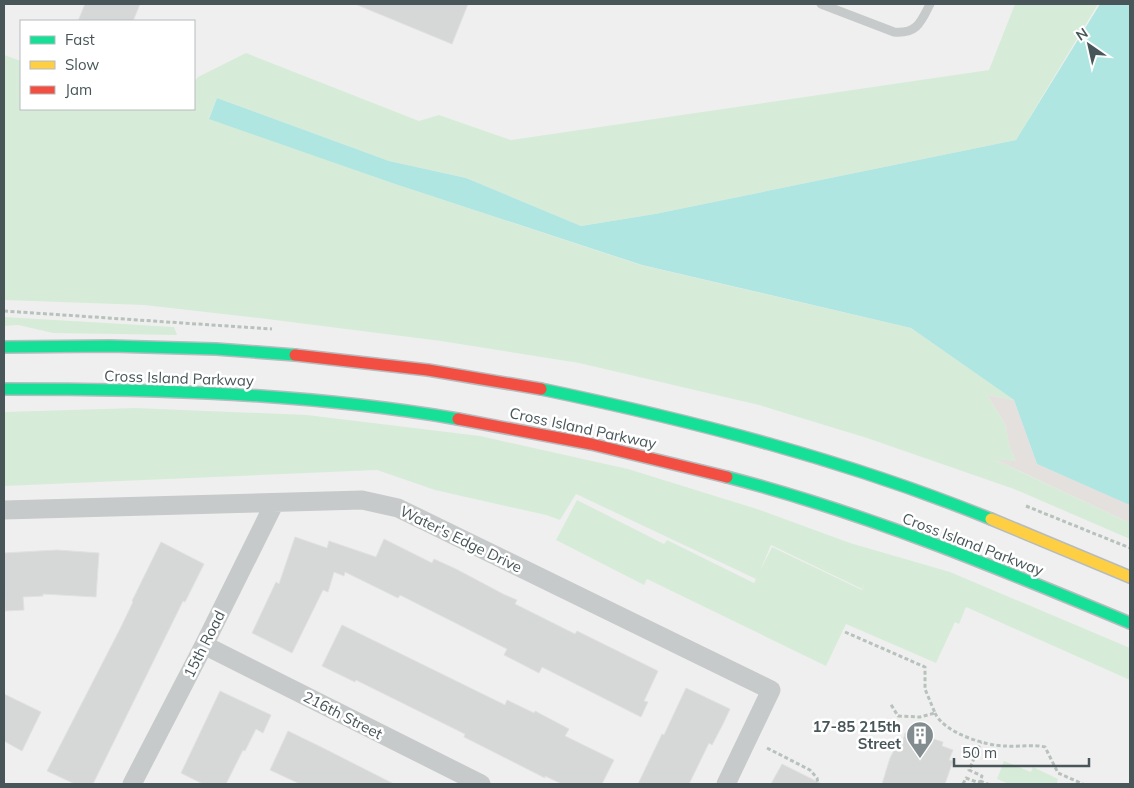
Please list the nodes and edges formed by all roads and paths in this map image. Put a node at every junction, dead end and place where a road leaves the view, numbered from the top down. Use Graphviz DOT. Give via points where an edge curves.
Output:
graph roads {
  1 [pos="821,4"];
  2 [pos="930,4"];
  3 [pos="4,347"];
  4 [pos="4,389"];
  5 [pos="274,504"];
  6 [pos="4,510"];
  7 [pos="1130,577"];
  8 [pos="1130,623"];
  9 [pos="845,632"];
  10 [pos="204,645"];
  11 [pos="890,703"];
  12 [pos="935,712"];
  13 [pos="981,742"];
  14 [pos="767,748"];
  15 [pos="980,781"];
  16 [pos="132,784"];
  17 [pos="481,784"];
  18 [pos="726,784"];
  19 [pos="818,784"];
  20 [pos="963,784"];
  21 [pos="988,784"];
  22 [pos="1083,784"];
  1 -- 2 [label="lane" via="904,33 915,29"];
  3 -- 7 [label="highway, Cross Island Parkway" via="186,347 318,357 450,374 582,397 710,427 840,465 942,500"];
  4 -- 8 [label="highway, Cross Island Parkway" via="175,391 306,399 446,417 626,451 818,503 930,542"];
  5 -- 6 [label="street, Water's Edge Drive"];
  5 -- 10 [label="street, 15th Road"];
  5 -- 18 [label="street, Water's Edge Drive" via="362,500 398,508 771,690"];
  9 -- 12 [label="path" via="925,667 925,688"];
  10 -- 16 [label="street, 15th Road"];
  10 -- 17 [label="street, 216th Street"];
  11 -- 12 [label="path" via="898,716 920,717"];
  12 -- 13 [label="path" via="945,725"];
  13 -- 15 [label="path" via="969,770 982,776"];
  13 -- 22 [label="path" via="1045,747 1058,773"];
  14 -- 19 [label="path" via="810,770"];
  15 -- 20 [label="path" via="966,778"];
  15 -- 21 [label="path"];
}
